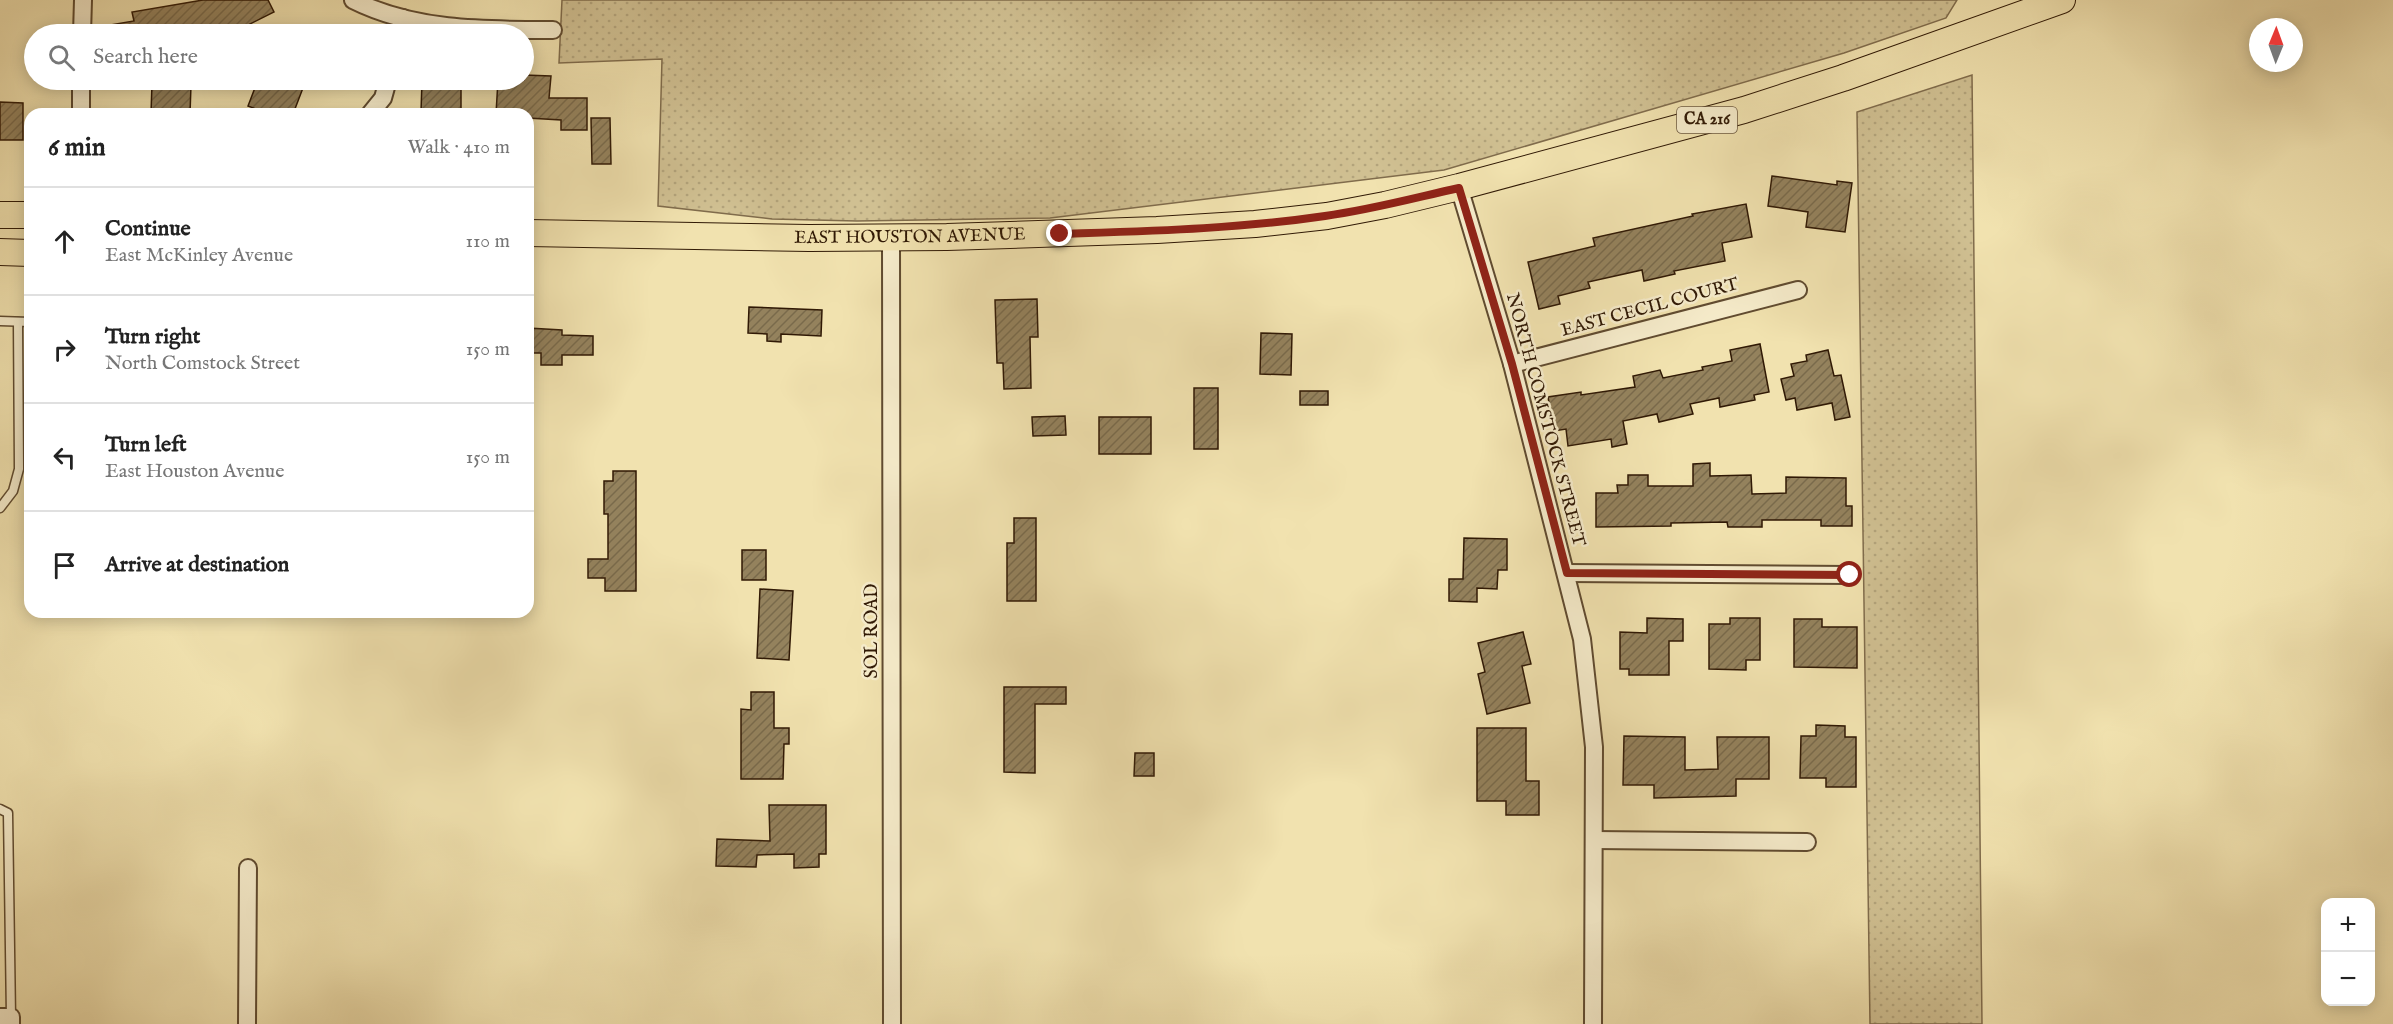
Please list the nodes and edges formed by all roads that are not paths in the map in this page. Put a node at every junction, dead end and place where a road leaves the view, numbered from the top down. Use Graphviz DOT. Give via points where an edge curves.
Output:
graph roads {
  1 [pos="83,0"];
  2 [pos="352,0"];
  3 [pos="2062,0"];
  4 [pos="82,24"];
  5 [pos="397,24"];
  6 [pos="534,29"];
  7 [pos="554,30"];
  8 [pos="81,90"];
  9 [pos="385,90"];
  10 [pos="81,108"];
  11 [pos="375,108"];
  12 [pos="1459,188"];
  13 [pos="0,215"];
  14 [pos="24,215"];
  15 [pos="534,232"];
  16 [pos="891,237"];
  17 [pos="0,252"];
  18 [pos="24,253"];
  19 [pos="1798,290"];
  20 [pos="0,321"];
  21 [pos="18,322"];
  22 [pos="24,322"];
  23 [pos="1512,364"];
  24 [pos="0,508"];
  25 [pos="1567,573"];
  26 [pos="1850,575"];
  27 [pos="0,809"];
  28 [pos="1594,840"];
  29 [pos="1807,842"];
  30 [pos="248,868"];
  31 [pos="4,883"];
  32 [pos="7,1019"];
  33 [pos="247,1024"];
  34 [pos="892,1024"];
  35 [pos="1593,1024"];
  1 -- 4 [label="street"];
  2 -- 5 [label="street"];
  3 -- 12 [label="main road, EAST HOUSTON AVENUE / CA 216" via="1743,110"];
  6 -- 7 [label="street"];
  8 -- 10 [label="street"];
  9 -- 11 [label="street"];
  12 -- 16 [label="main road, EAST HOUSTON AVENUE / CA 216" via="1348,213 1256,224 1071,234"];
  12 -- 23 [label="street, NORTH COMSTOCK STREET"];
  13 -- 14 [label="main road"];
  15 -- 16 [label="main road, EAST HOUSTON AVENUE / CA 216"];
  16 -- 34 [label="street, SOL ROAD"];
  17 -- 18 [label="main road"];
  19 -- 23 [label="street, EAST CECIL COURT"];
  20 -- 21 [label="lane"];
  21 -- 22 [label="lane"];
  21 -- 24 [label="lane" via="19,469 13,491"];
  23 -- 25 [label="street, NORTH COMSTOCK STREET"];
  25 -- 26 [label="street"];
  25 -- 28 [label="street, NORTH COMSTOCK STREET" via="1590,700"];
  27 -- 31 [label="lane" via="8,813"];
  28 -- 29 [label="street"];
  28 -- 35 [label="street, NORTH COMSTOCK STREET"];
  30 -- 33 [label="street"];
  31 -- 32 [label="lane"];
}
